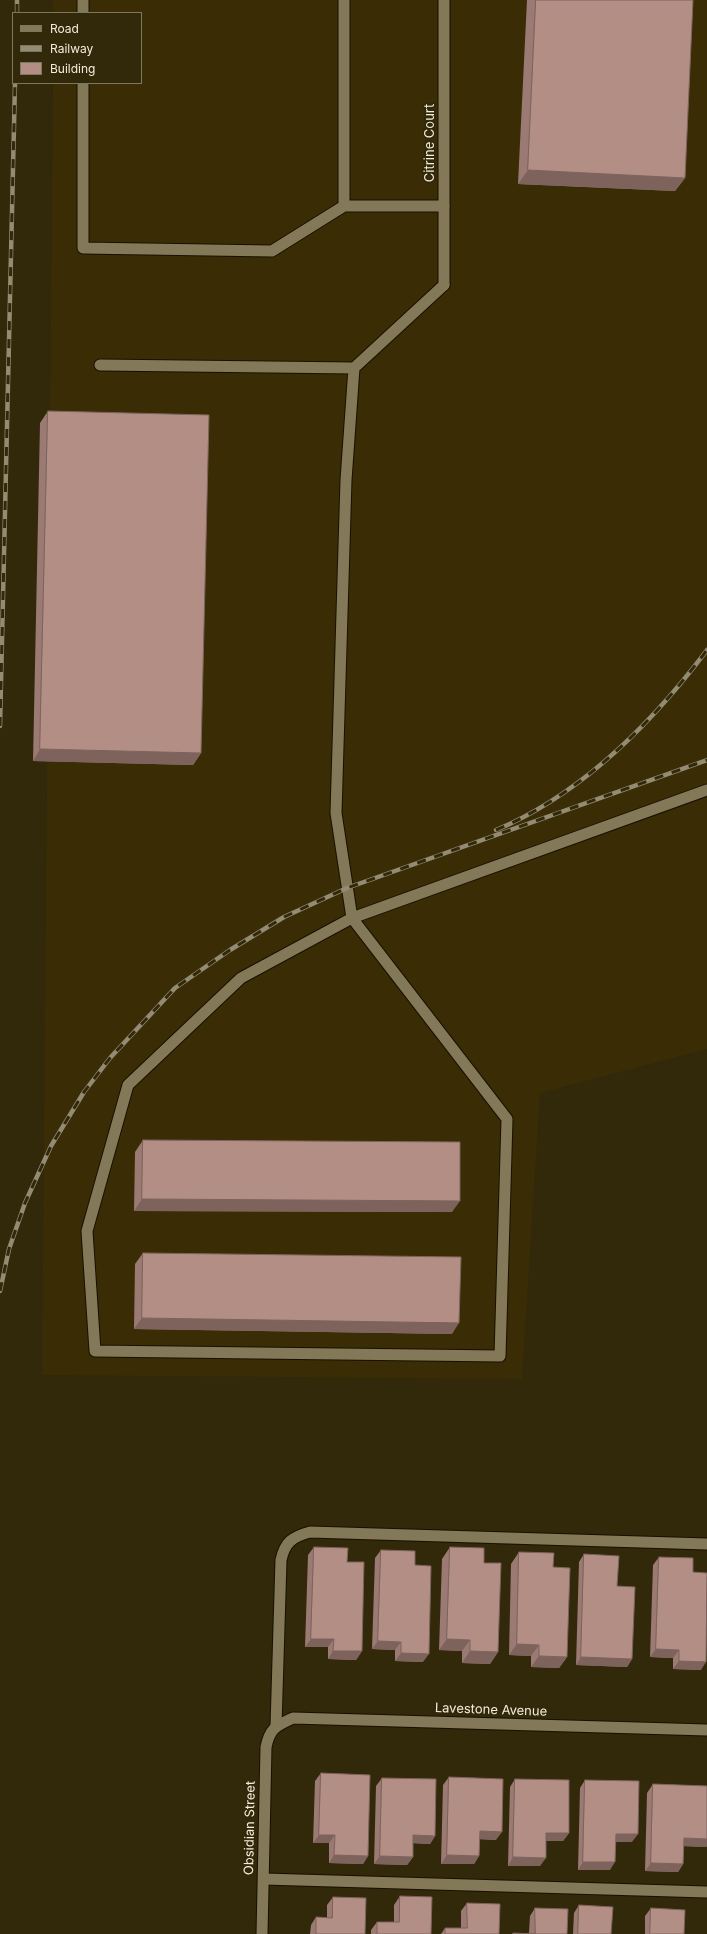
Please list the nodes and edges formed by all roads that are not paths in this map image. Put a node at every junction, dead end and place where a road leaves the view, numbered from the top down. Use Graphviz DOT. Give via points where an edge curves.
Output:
graph roads {
  1 [pos="83,0"];
  2 [pos="344,0"];
  3 [pos="444,0"];
  4 [pos="83,12"];
  5 [pos="83,84"];
  6 [pos="344,206"];
  7 [pos="444,206"];
  8 [pos="100,365"];
  9 [pos="354,368"];
  10 [pos="707,790"];
  11 [pos="352,918"];
  12 [pos="707,1544"];
  13 [pos="276,1726"];
  14 [pos="707,1730"];
  15 [pos="264,1879"];
  16 [pos="707,1892"];
  17 [pos="262,1934"];
  1 -- 4 [label="street"];
  2 -- 6 [label="street"];
  3 -- 7 [label="street, Citrine Court"];
  5 -- 6 [label="street" via="83,248 272,251"];
  6 -- 7 [label="street"];
  7 -- 9 [label="street, Citrine Court" via="444,286"];
  8 -- 9 [label="street"];
  9 -- 11 [label="street" via="346,480 336,813"];
  10 -- 11 [label="street"];
  11 -- 11 [label="street" via="241,978 128,1084 87,1231 95,1351 500,1356 507,1119"];
  12 -- 13 [label="street" via="310,1532 295,1536 284,1548 281,1560"];
  13 -- 14 [label="street, Lavestone Avenue" via="293,1718"];
  13 -- 15 [label="street, Obsidian Street" via="268,1735 266,1747"];
  15 -- 16 [label="street"];
  15 -- 17 [label="street, Obsidian Street"];
}
